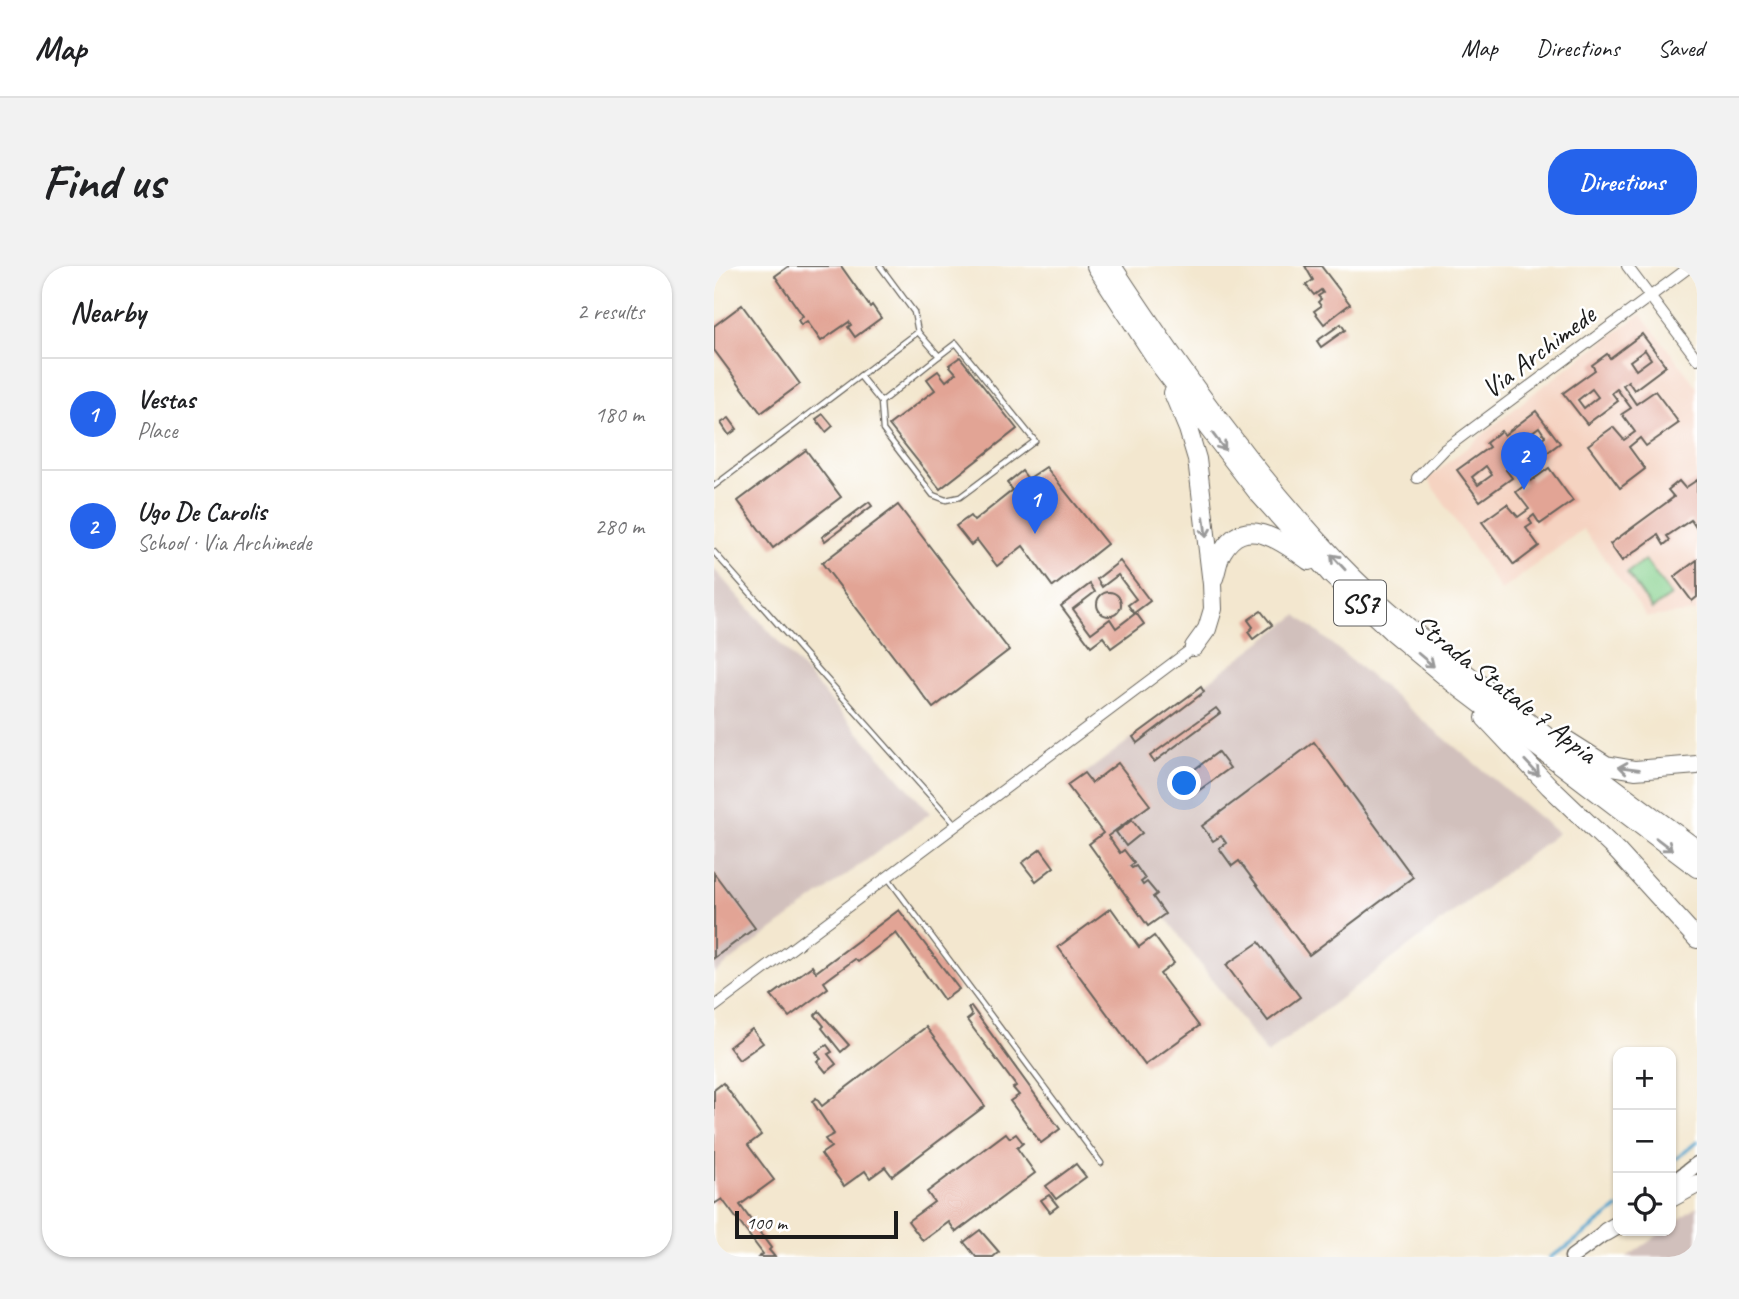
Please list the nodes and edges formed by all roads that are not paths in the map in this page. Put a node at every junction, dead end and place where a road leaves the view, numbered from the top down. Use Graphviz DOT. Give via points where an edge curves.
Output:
graph roads {
  1 [pos="880,266"];
  2 [pos="1096,266"];
  3 [pos="1112,266"];
  4 [pos="1627,266"];
  5 [pos="1691,266"];
  6 [pos="1650,296"];
  7 [pos="918,332"];
  8 [pos="939,356"];
  9 [pos="1697,359"];
  10 [pos="1162,368"];
  11 [pos="860,376"];
  12 [pos="881,402"];
  13 [pos="1417,478"];
  14 [pos="714,486"];
  15 [pos="714,552"];
  16 [pos="1331,575"];
  17 [pos="1212,584"];
  18 [pos="1194,647"];
  19 [pos="1452,682"];
  20 [pos="1487,690"];
  21 [pos="1697,765"];
  22 [pos="956,825"];
  23 [pos="1697,849"];
  24 [pos="1697,868"];
  25 [pos="887,877"];
  26 [pos="1697,939"];
  27 [pos="714,1007"];
  28 [pos="1101,1163"];
  29 [pos="1697,1164"];
  30 [pos="1676,1180"];
  31 [pos="1697,1184"];
  32 [pos="1676,1195"];
  33 [pos="1613,1228"];
  34 [pos="1572,1257"];
  1 -- 7 [label="lane" via="914,312"];
  2 -- 10 [label="highway, Strada Statale 7 Appia / SS7"];
  20 -- 3 [label="highway, Strada Statale 7 Appia / SS7, one-way" via="1400,621 1332,555 1173,360"];
  4 -- 6 [label="street"];
  5 -- 6 [label="street, Via Archimede"];
  6 -- 9 [label="street"];
  6 -- 13 [label="street, Via Archimede" via="1445,449"];
  7 -- 8 [label="lane"];
  7 -- 11 [label="lane"];
  8 -- 12 [label="lane"];
  8 -- 12 [label="lane" via="956,343 1035,441 960,497 939,499 883,430"];
  10 -- 16 [label="highway, Strada Statale 7 Appia / SS7, one-way" via="1257,492"];
  10 -- 17 [label="highway, one-way" via="1196,460"];
  11 -- 12 [label="lane"];
  11 -- 14 [label="lane"];
  15 -- 22 [label="lane"];
  16 -- 17 [label="highway" via="1275,537 1255,531 1237,536 1223,551"];
  16 -- 19 [label="highway, Strada Statale 7 Appia / SS7, one-way"];
  17 -- 18 [label="highway" via="1213,609 1207,629"];
  18 -- 22 [label="street"];
  19 -- 24 [label="highway, Strada Statale 7 Appia / SS7, one-way"];
  19 -- 26 [label="highway, one-way"];
  21 -- 20 [label="highway, one-way" via="1635,770 1606,765"];
  20 -- 23 [label="highway, Strada Statale 7 Appia / SS7"];
  22 -- 25 [label="street"];
  25 -- 27 [label="street"];
  25 -- 28 [label="lane"];
  29 -- 30 [label="main road"];
  31 -- 32 [label="highway"];
  33 -- 34 [label="main road"];
}
